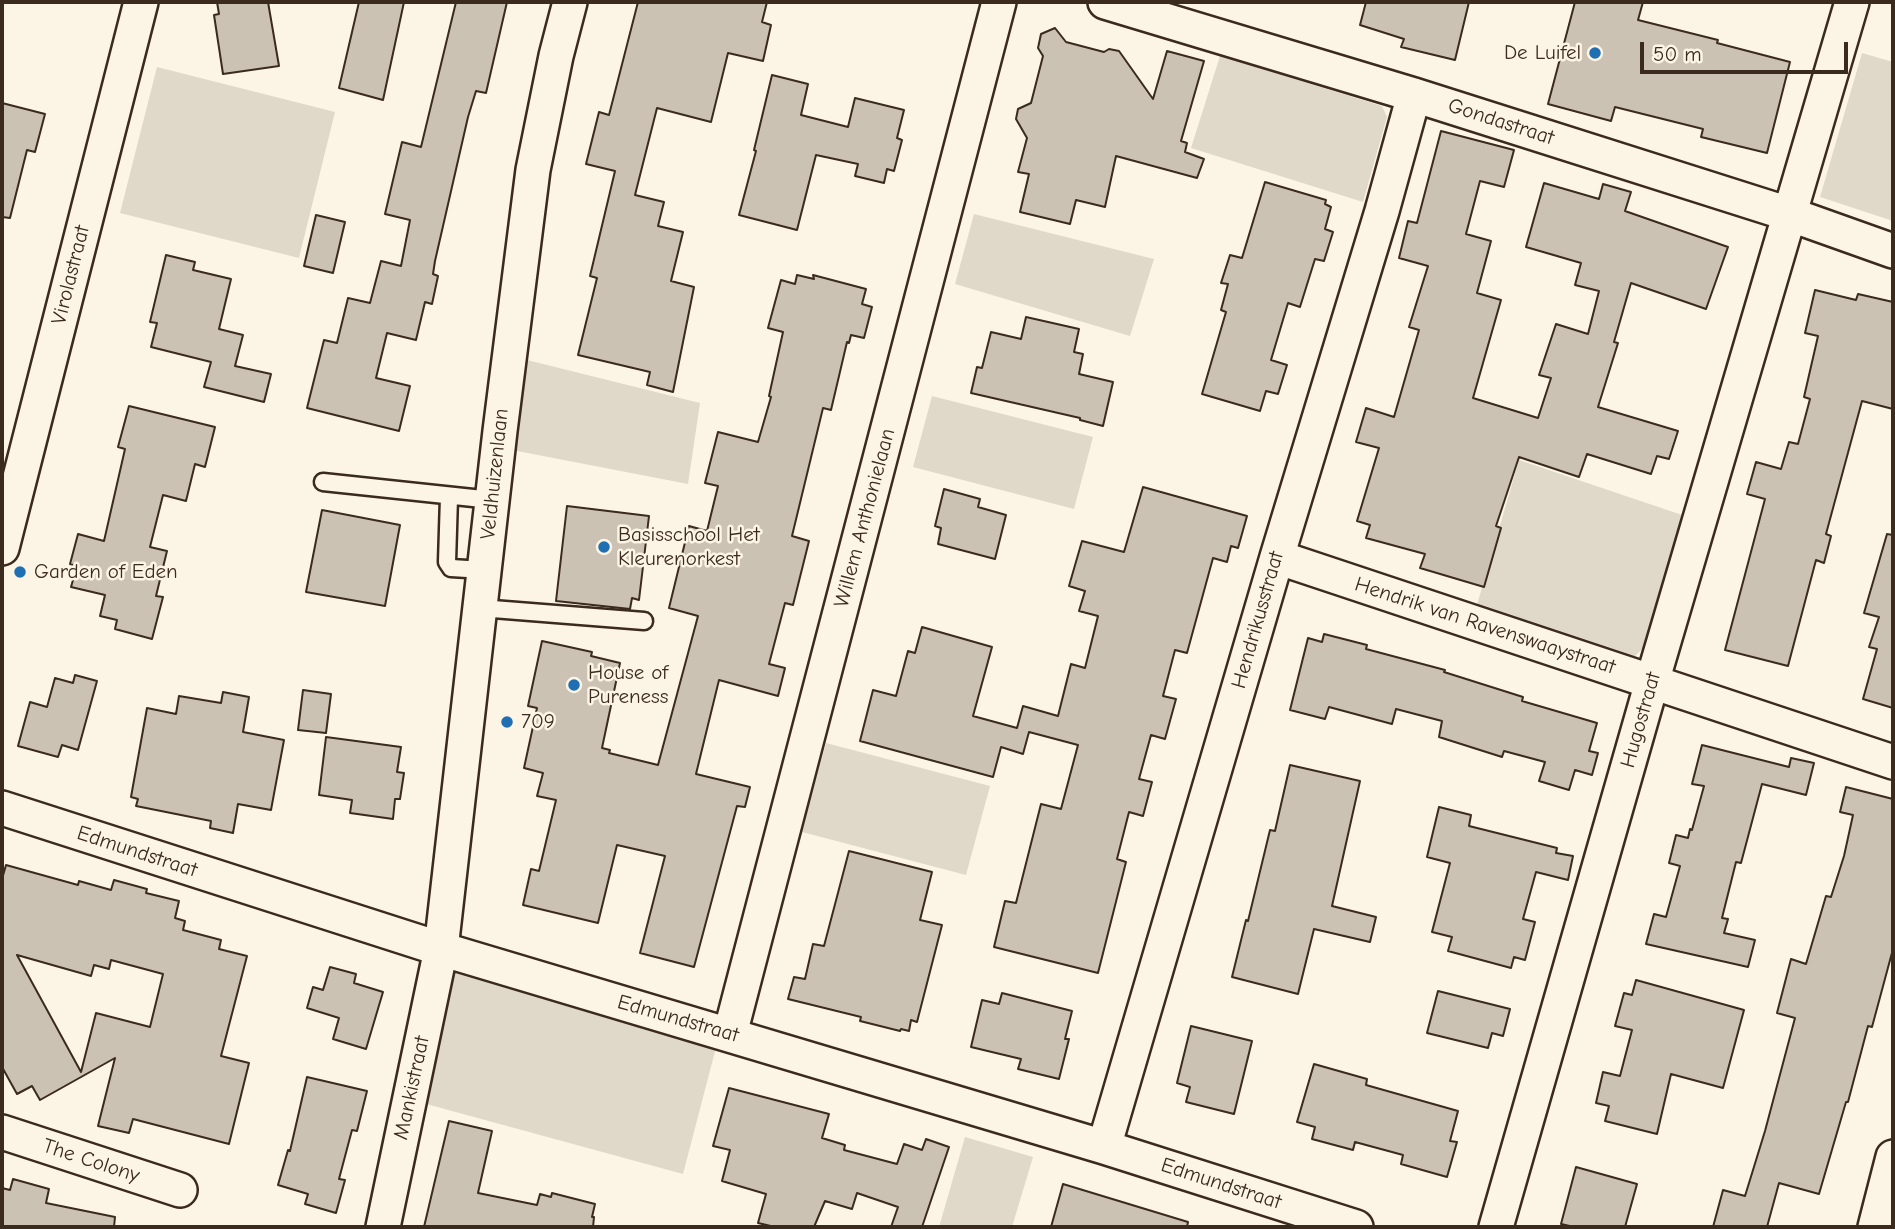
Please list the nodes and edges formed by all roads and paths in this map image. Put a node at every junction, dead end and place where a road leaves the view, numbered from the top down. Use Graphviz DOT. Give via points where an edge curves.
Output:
graph roads {
  1 [pos="141,2"];
  2 [pos="570,2"];
  3 [pos="999,2"];
  4 [pos="1105,2"];
  5 [pos="1852,2"];
  6 [pos="1414,95"];
  7 [pos="1789,214"];
  8 [pos="1893,251"];
  9 [pos="323,482"];
  10 [pos="449,497"];
  11 [pos="492,500"];
  12 [pos="2,548"];
  13 [pos="1277,557"];
  14 [pos="485,570"];
  15 [pos="480,608"];
  16 [pos="644,621"];
  17 [pos="1652,682"];
  18 [pos="1893,762"];
  19 [pos="2,808"];
  20 [pos="442,949"];
  21 [pos="730,1034"];
  22 [pos="2,1132"];
  23 [pos="1104,1147"];
  24 [pos="1893,1157"];
  25 [pos="180,1191"];
  26 [pos="383,1227"];
  27 [pos="1356,1227"];
  28 [pos="1496,1227"];
  29 [pos="1875,1227"];
  1 -- 12 [label="street, Virolastraat"];
  2 -- 11 [label="street, Veldhuizenlaan" via="533,170"];
  3 -- 21 [label="street, Willem Anthonielaan"];
  4 -- 6 [label="street, Gondastraat"];
  5 -- 7 [label="street, Hugostraat"];
  6 -- 7 [label="street, Gondastraat"];
  6 -- 13 [label="street, Hendrikusstraat"];
  7 -- 8 [label="street, Gondastraat"];
  7 -- 17 [label="street, Hugostraat"];
  9 -- 10 [label="lane"];
  10 -- 11 [label="lane"];
  10 -- 14 [label="lane" via="447,562 451,568"];
  11 -- 14 [label="street, Veldhuizenlaan"];
  13 -- 17 [label="street, Hendrik van Ravenswaaystraat"];
  13 -- 23 [label="street, Hendrikusstraat"];
  14 -- 15 [label="street, Veldhuizenlaan"];
  15 -- 16 [label="lane"];
  15 -- 20 [label="street, Veldhuizenlaan"];
  17 -- 18 [label="street, Hendrik van Ravenswaaystraat"];
  17 -- 28 [label="street, Hugostraat"];
  19 -- 20 [label="street, Edmundstraat"];
  20 -- 21 [label="street, Edmundstraat"];
  20 -- 26 [label="street, Mankistraat"];
  21 -- 23 [label="street, Edmundstraat"];
  22 -- 25 [label="street, The Colony"];
  23 -- 27 [label="street, Edmundstraat"];
  24 -- 29 [label="street"];
}
